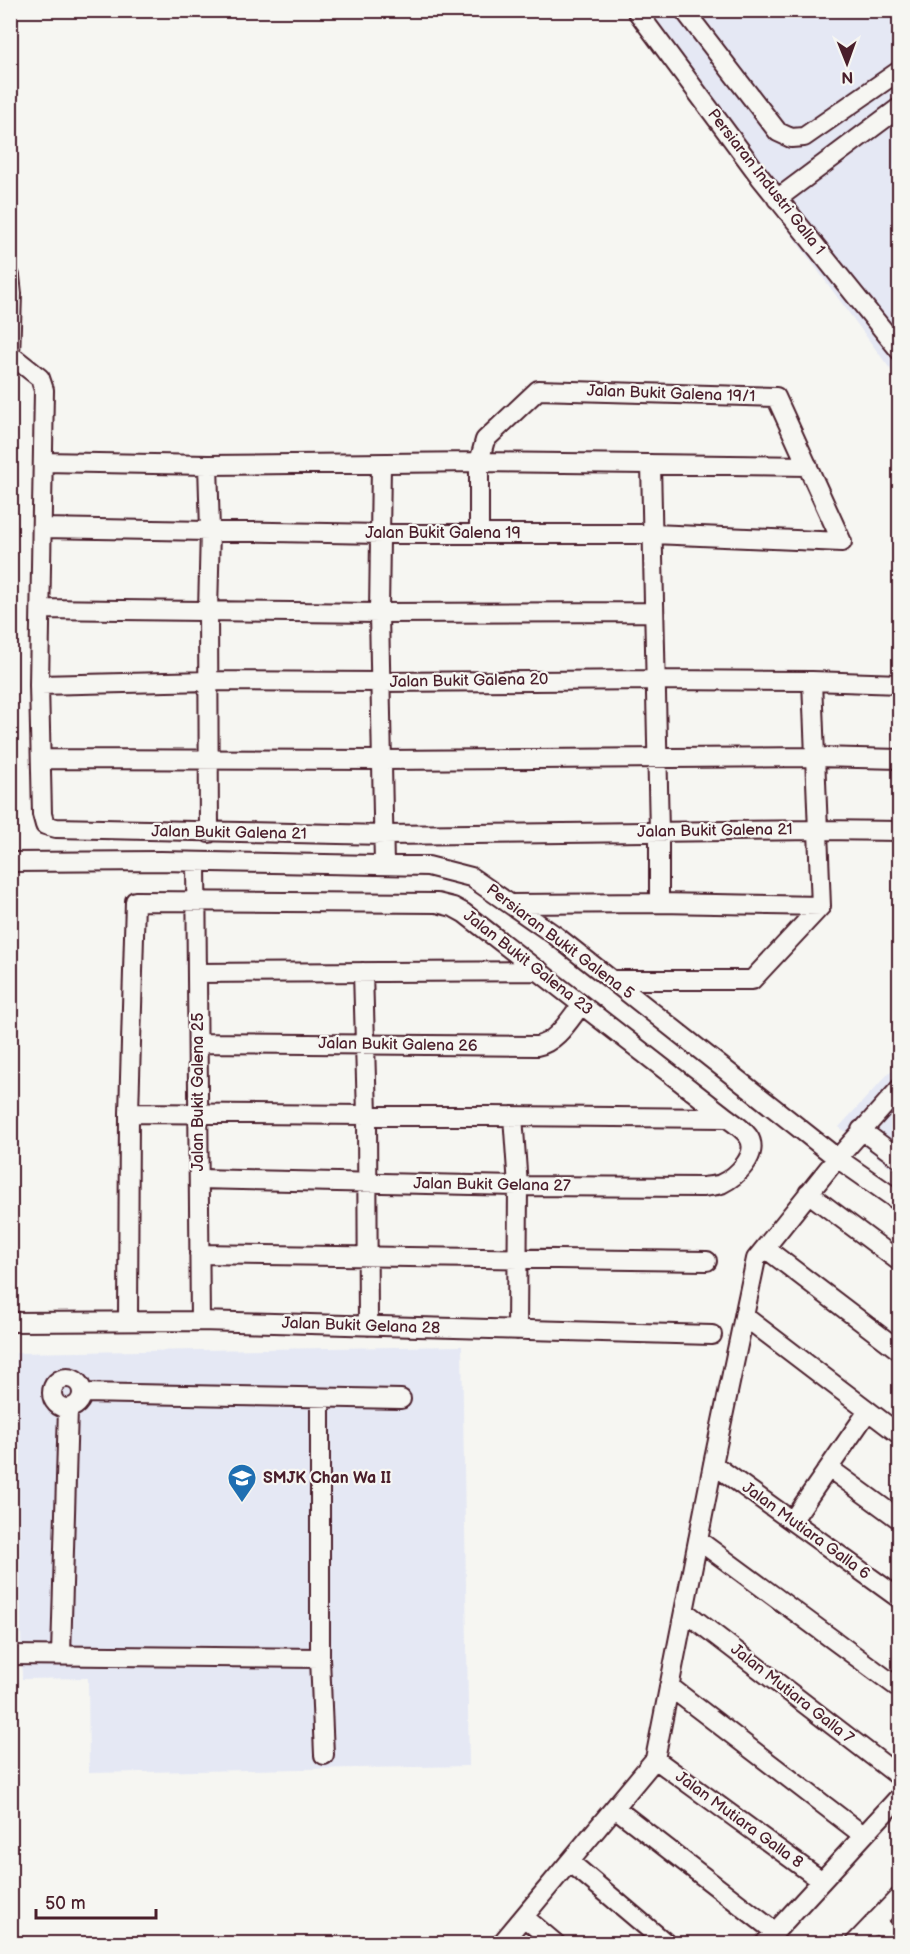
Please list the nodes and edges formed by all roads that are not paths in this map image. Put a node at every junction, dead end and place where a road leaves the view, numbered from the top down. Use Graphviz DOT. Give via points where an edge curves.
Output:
graph roads {
  1 [pos="636,10"];
  2 [pos="684,10"];
  3 [pos="899,71"];
  4 [pos="900,107"];
  5 [pos="777,199"];
  6 [pos="10,276"];
  7 [pos="900,351"];
  8 [pos="11,356"];
  9 [pos="43,462"];
  10 [pos="479,462"];
  11 [pos="381,464"];
  12 [pos="651,464"];
  13 [pos="208,465"];
  14 [pos="808,466"];
  15 [pos="43,528"];
  16 [pos="210,530"];
  17 [pos="479,533"];
  18 [pos="381,534"];
  19 [pos="653,534"];
  20 [pos="842,542"];
  21 [pos="41,609"];
  22 [pos="208,611"];
  23 [pos="654,612"];
  24 [pos="380,613"];
  25 [pos="656,680"];
  26 [pos="209,681"];
  27 [pos="812,681"];
  28 [pos="381,682"];
  29 [pos="900,684"];
  30 [pos="39,685"];
  31 [pos="816,757"];
  32 [pos="41,759"];
  33 [pos="209,759"];
  34 [pos="658,759"];
  35 [pos="900,759"];
  36 [pos="382,760"];
  37 [pos="819,830"];
  38 [pos="900,831"];
  39 [pos="659,832"];
  40 [pos="209,833"];
  41 [pos="384,836"];
  42 [pos="10,862"];
  43 [pos="196,862"];
  44 [pos="384,865"];
  45 [pos="197,902"];
  46 [pos="659,903"];
  47 [pos="510,904"];
  48 [pos="821,906"];
  49 [pos="540,971"];
  50 [pos="363,972"];
  51 [pos="197,973"];
  52 [pos="613,980"];
  53 [pos="580,1005"];
  54 [pos="198,1043"];
  55 [pos="366,1044"];
  56 [pos="900,1088"];
  57 [pos="129,1113"];
  58 [pos="198,1113"];
  59 [pos="367,1115"];
  60 [pos="513,1116"];
  61 [pos="727,1118"];
  62 [pos="861,1130"];
  63 [pos="748,1134"];
  64 [pos="837,1158"];
  65 [pos="900,1159"];
  66 [pos="199,1179"];
  67 [pos="368,1182"];
  68 [pos="518,1186"];
  69 [pos="808,1193"];
  70 [pos="900,1202"];
  71 [pos="765,1248"];
  72 [pos="199,1254"];
  73 [pos="368,1256"];
  74 [pos="518,1258"];
  75 [pos="707,1261"];
  76 [pos="900,1262"];
  77 [pos="744,1316"];
  78 [pos="128,1321"];
  79 [pos="200,1321"];
  80 [pos="10,1322"];
  81 [pos="368,1326"];
  82 [pos="517,1330"];
  83 [pos="712,1335"];
  84 [pos="900,1351"];
  85 [pos="82,1393"];
  86 [pos="320,1398"];
  87 [pos="401,1399"];
  88 [pos="68,1408"];
  89 [pos="868,1411"];
  90 [pos="900,1435"];
  91 [pos="713,1464"];
  92 [pos="829,1467"];
  93 [pos="900,1520"];
  94 [pos="792,1521"];
  95 [pos="698,1540"];
  96 [pos="900,1599"];
  97 [pos="684,1611"];
  98 [pos="10,1655"];
  99 [pos="61,1655"];
  100 [pos="320,1658"];
  101 [pos="669,1686"];
  102 [pos="900,1689"];
  103 [pos="324,1755"];
  104 [pos="655,1760"];
  105 [pos="900,1777"];
  106 [pos="900,1796"];
  107 [pos="615,1808"];
  108 [pos="863,1835"];
  109 [pos="570,1862"];
  110 [pos="822,1881"];
  111 [pos="900,1896"];
  112 [pos="524,1917"];
  113 [pos="875,1921"];
  114 [pos="769,1938"];
  115 [pos="501,1944"];
  116 [pos="556,1944"];
  117 [pos="667,1944"];
  118 [pos="854,1944"];
  119 [pos="898,1944"];
  1 -- 5 [label="street, Persiaran Industri Galla 1"];
  2 -- 3 [label="street" via="778,132 791,138 804,137"];
  4 -- 5 [label="street"];
  5 -- 7 [label="street, Persiaran Industri Galla 1"];
  6 -- 8 [label="street"];
  8 -- 9 [label="street, Jalan Bukit Galena 21" via="43,382"];
  9 -- 13 [label="street"];
  9 -- 15 [label="street, Jalan Bukit Galena 21"];
  10 -- 11 [label="street"];
  10 -- 12 [label="street"];
  10 -- 14 [label="street, Jalan Bukit Galena 19/1" via="485,440 538,390 776,397"];
  10 -- 17 [label="street"];
  11 -- 13 [label="street"];
  11 -- 18 [label="street"];
  12 -- 14 [label="street"];
  12 -- 19 [label="street"];
  13 -- 16 [label="street"];
  14 -- 20 [label="street, Jalan Bukit Galena 19/1"];
  15 -- 16 [label="street, Jalan Bukit Galena 19"];
  15 -- 21 [label="street, Jalan Bukit Galena 21"];
  16 -- 18 [label="street, Jalan Bukit Galena 19"];
  16 -- 22 [label="street"];
  17 -- 18 [label="street, Jalan Bukit Galena 19"];
  17 -- 19 [label="street, Jalan Bukit Galena 19"];
  18 -- 24 [label="street"];
  19 -- 20 [label="street, Jalan Bukit Galena 19"];
  19 -- 23 [label="street"];
  21 -- 22 [label="street"];
  21 -- 30 [label="street, Jalan Bukit Galena 21"];
  22 -- 24 [label="street"];
  22 -- 26 [label="street"];
  23 -- 24 [label="street"];
  23 -- 25 [label="street"];
  24 -- 28 [label="street"];
  25 -- 27 [label="street, Jalan Bukit Galena 20"];
  25 -- 28 [label="street, Jalan Bukit Galena 20"];
  25 -- 34 [label="street"];
  26 -- 28 [label="street, Jalan Bukit Galena 20"];
  26 -- 30 [label="street, Jalan Bukit Galena 20"];
  26 -- 33 [label="street"];
  27 -- 29 [label="street, Jalan Bukit Galena 20"];
  27 -- 31 [label="street"];
  28 -- 36 [label="street"];
  30 -- 32 [label="street, Jalan Bukit Galena 21"];
  31 -- 34 [label="street"];
  31 -- 35 [label="street"];
  31 -- 37 [label="street"];
  32 -- 33 [label="street"];
  32 -- 40 [label="street, Jalan Bukit Galena 21" via="45,825"];
  33 -- 36 [label="street"];
  33 -- 40 [label="street"];
  34 -- 36 [label="street"];
  34 -- 39 [label="street"];
  36 -- 41 [label="street"];
  37 -- 38 [label="street, Jalan Bukit Galena 21"];
  37 -- 39 [label="street, Jalan Bukit Galena 21"];
  37 -- 48 [label="street"];
  39 -- 41 [label="street, Jalan Bukit Galena 21"];
  39 -- 46 [label="street"];
  40 -- 41 [label="street, Jalan Bukit Galena 21"];
  41 -- 44 [label="street"];
  42 -- 43 [label="street, Persiaran Bukit Galena 5"];
  43 -- 44 [label="street, Persiaran Bukit Galena 5"];
  43 -- 45 [label="street, Jalan Bukit Galena 25"];
  44 -- 47 [label="street, Persiaran Bukit Galena 5" via="428,866 471,877"];
  45 -- 49 [label="street, Jalan Bukit Galena 23" via="437,903 464,913"];
  45 -- 51 [label="street, Jalan Bukit Galena 25"];
  45 -- 57 [label="street, Jalan Bukit Galena 23" via="135,901"];
  46 -- 47 [label="street"];
  46 -- 48 [label="street"];
  47 -- 52 [label="street, Persiaran Bukit Galena 5"];
  48 -- 52 [label="street" via="752,980"];
  49 -- 50 [label="street"];
  49 -- 53 [label="street, Jalan Bukit Galena 23"];
  50 -- 51 [label="street"];
  50 -- 55 [label="street"];
  51 -- 54 [label="street, Jalan Bukit Galena 25"];
  52 -- 64 [label="street, Persiaran Bukit Galena 5"];
  53 -- 55 [label="street, Jalan Bukit Galena 26" via="553,1039 543,1045"];
  53 -- 61 [label="street, Jalan Bukit Galena 23"];
  54 -- 55 [label="street, Jalan Bukit Galena 26"];
  54 -- 58 [label="street, Jalan Bukit Galena 25"];
  55 -- 59 [label="street"];
  56 -- 62 [label="street"];
  57 -- 58 [label="street"];
  57 -- 78 [label="street"];
  58 -- 59 [label="street"];
  58 -- 66 [label="street, Jalan Bukit Galena 25"];
  59 -- 60 [label="street"];
  59 -- 67 [label="street"];
  60 -- 61 [label="street"];
  60 -- 68 [label="street"];
  61 -- 63 [label="street, Jalan Bukit Galena 23"];
  62 -- 64 [label="street"];
  62 -- 65 [label="street"];
  63 -- 68 [label="street, Jalan Bukit Gelana 27" via="751,1150 747,1162 736,1175 720,1184"];
  64 -- 69 [label="street"];
  64 -- 70 [label="street, Persiaran Bukit Galena 5"];
  66 -- 67 [label="street, Jalan Bukit Gelana 27"];
  66 -- 72 [label="street, Jalan Bukit Galena 25"];
  67 -- 68 [label="street, Jalan Bukit Gelana 27"];
  67 -- 73 [label="street"];
  68 -- 74 [label="street"];
  69 -- 71 [label="street"];
  69 -- 76 [label="street"];
  71 -- 77 [label="street" via="756,1259"];
  71 -- 84 [label="street"];
  72 -- 73 [label="street"];
  72 -- 79 [label="street, Jalan Bukit Galena 25"];
  73 -- 74 [label="street"];
  73 -- 81 [label="street"];
  74 -- 75 [label="street"];
  74 -- 82 [label="street"];
  77 -- 89 [label="street"];
  77 -- 91 [label="street"];
  78 -- 79 [label="street, Jalan Bukit Gelana 28"];
  78 -- 80 [label="street, Jalan Bukit Gelana 28"];
  79 -- 81 [label="street, Jalan Bukit Gelana 28"];
  81 -- 82 [label="street, Jalan Bukit Gelana 28"];
  82 -- 83 [label="street, Jalan Bukit Gelana 28"];
  85 -- 86 [label="street"];
  85 -- 88 [label="street" via="78,1404"];
  85 -- 88 [label="street" via="73,1379 56,1383 53,1399"];
  86 -- 87 [label="street"];
  86 -- 100 [label="street"];
  88 -- 99 [label="street"];
  89 -- 90 [label="street"];
  89 -- 92 [label="street"];
  91 -- 94 [label="street, Jalan Mutiara Galla 6"];
  91 -- 95 [label="street"];
  92 -- 93 [label="street"];
  92 -- 94 [label="street"];
  94 -- 96 [label="street, Jalan Mutiara Galla 6"];
  95 -- 97 [label="street"];
  95 -- 102 [label="street"];
  97 -- 101 [label="street"];
  97 -- 105 [label="street, Jalan Mutiara Galla 7"];
  98 -- 99 [label="street"];
  99 -- 100 [label="street"];
  100 -- 103 [label="street"];
  101 -- 104 [label="street"];
  101 -- 108 [label="street"];
  104 -- 107 [label="street"];
  104 -- 110 [label="street, Jalan Mutiara Galla 8"];
  106 -- 108 [label="street"];
  107 -- 109 [label="street"];
  107 -- 114 [label="street"];
  108 -- 110 [label="street"];
  109 -- 112 [label="street"];
  109 -- 117 [label="street"];
  110 -- 114 [label="street"];
  111 -- 113 [label="street"];
  112 -- 115 [label="street"];
  112 -- 116 [label="street"];
  113 -- 118 [label="street"];
  113 -- 119 [label="street"];
}
